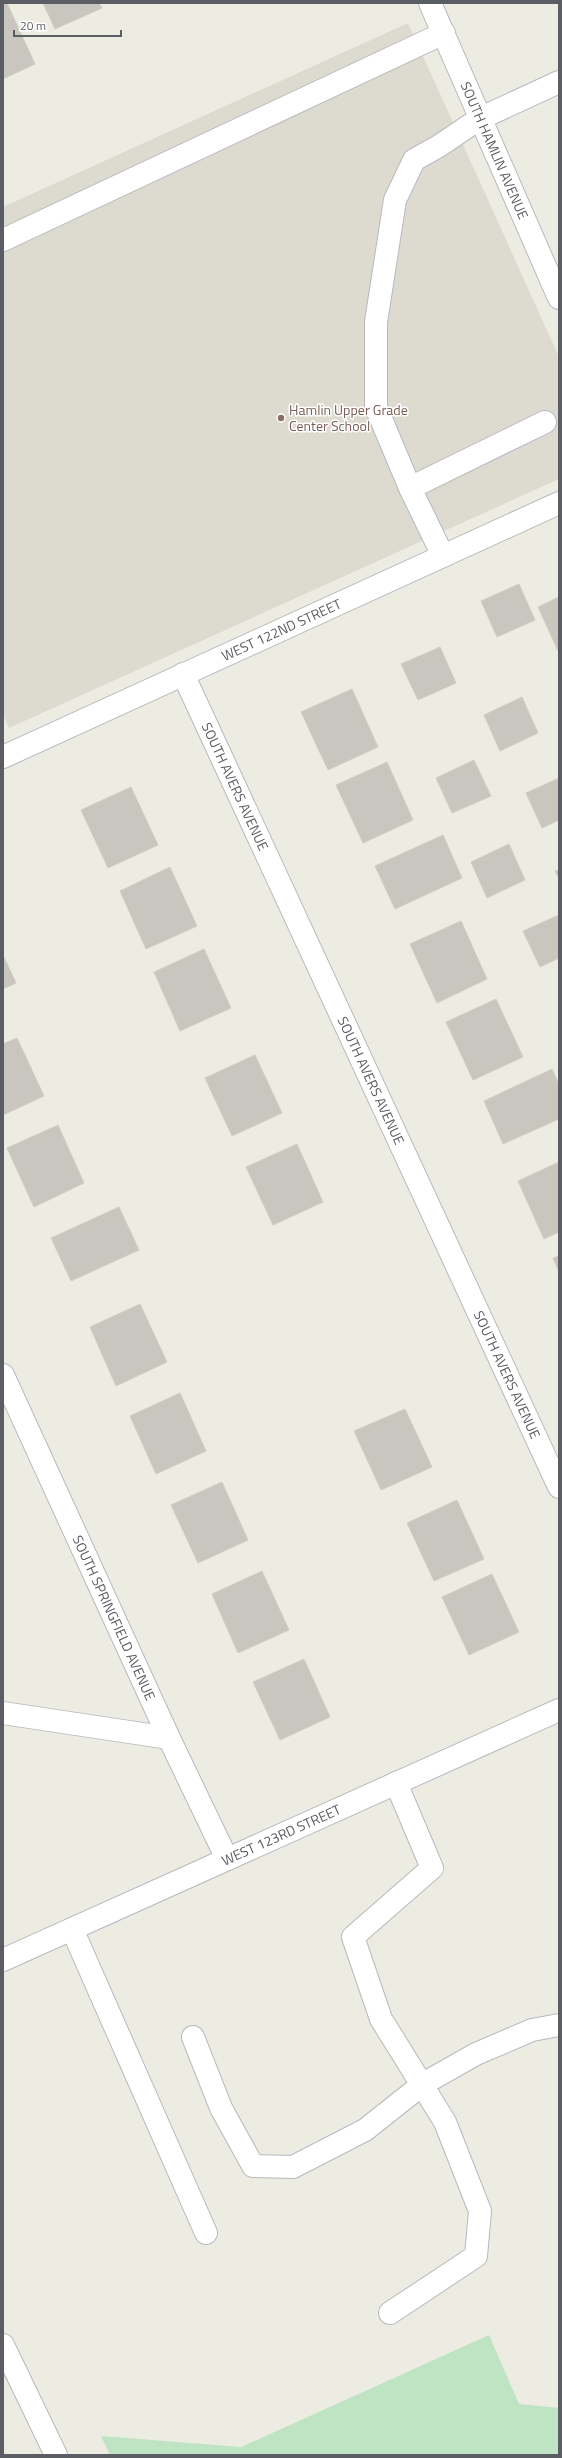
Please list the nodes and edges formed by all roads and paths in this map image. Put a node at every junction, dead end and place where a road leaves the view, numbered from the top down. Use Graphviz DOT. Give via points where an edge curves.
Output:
graph roads {
  1 [pos="430,3"];
  2 [pos="444,33"];
  3 [pos="559,82"];
  4 [pos="479,119"];
  5 [pos="3,240"];
  6 [pos="559,298"];
  7 [pos="545,422"];
  8 [pos="410,488"];
  9 [pos="559,502"];
  10 [pos="443,556"];
  11 [pos="183,674"];
  12 [pos="3,757"];
  13 [pos="3,1375"];
  14 [pos="559,1487"];
  15 [pos="559,1710"];
  16 [pos="3,1713"];
  17 [pos="169,1738"];
  18 [pos="396,1783"];
  19 [pos="227,1859"];
  20 [pos="72,1929"];
  21 [pos="3,1960"];
  22 [pos="559,2025"];
  23 [pos="193,2036"];
  24 [pos="423,2084"];
  25 [pos="206,2234"];
  26 [pos="390,2313"];
  27 [pos="3,2345"];
  28 [pos="56,2455"];
  1 -- 2 [label="street, SOUTH HAMLIN AVENUE"];
  2 -- 4 [label="street, SOUTH HAMLIN AVENUE"];
  2 -- 5 [label="street"];
  3 -- 4 [label="street"];
  4 -- 6 [label="street, SOUTH HAMLIN AVENUE"];
  4 -- 8 [label="street" via="414,160 395,200 376,322 376,407"];
  7 -- 8 [label="street"];
  8 -- 10 [label="street"];
  9 -- 10 [label="street, WEST 122ND STREET"];
  10 -- 11 [label="street, WEST 122ND STREET"];
  11 -- 12 [label="street, WEST 122ND STREET"];
  11 -- 14 [label="street, SOUTH AVERS AVENUE"];
  13 -- 17 [label="street, SOUTH SPRINGFIELD AVENUE"];
  15 -- 18 [label="street, WEST 123RD STREET"];
  16 -- 17 [label="street"];
  17 -- 19 [label="street, SOUTH SPRINGFIELD AVENUE"];
  18 -- 19 [label="street, WEST 123RD STREET"];
  18 -- 24 [label="street" via="432,1868 354,1937 381,2019"];
  19 -- 20 [label="street, WEST 123RD STREET"];
  20 -- 21 [label="street, WEST 123RD STREET"];
  20 -- 25 [label="street"];
  22 -- 24 [label="street" via="532,2030 476,2054"];
  23 -- 24 [label="street" via="221,2108 253,2166 293,2167 366,2130"];
  24 -- 26 [label="street" via="445,2122 480,2211 476,2256"];
  27 -- 28 [label="street"];
}
